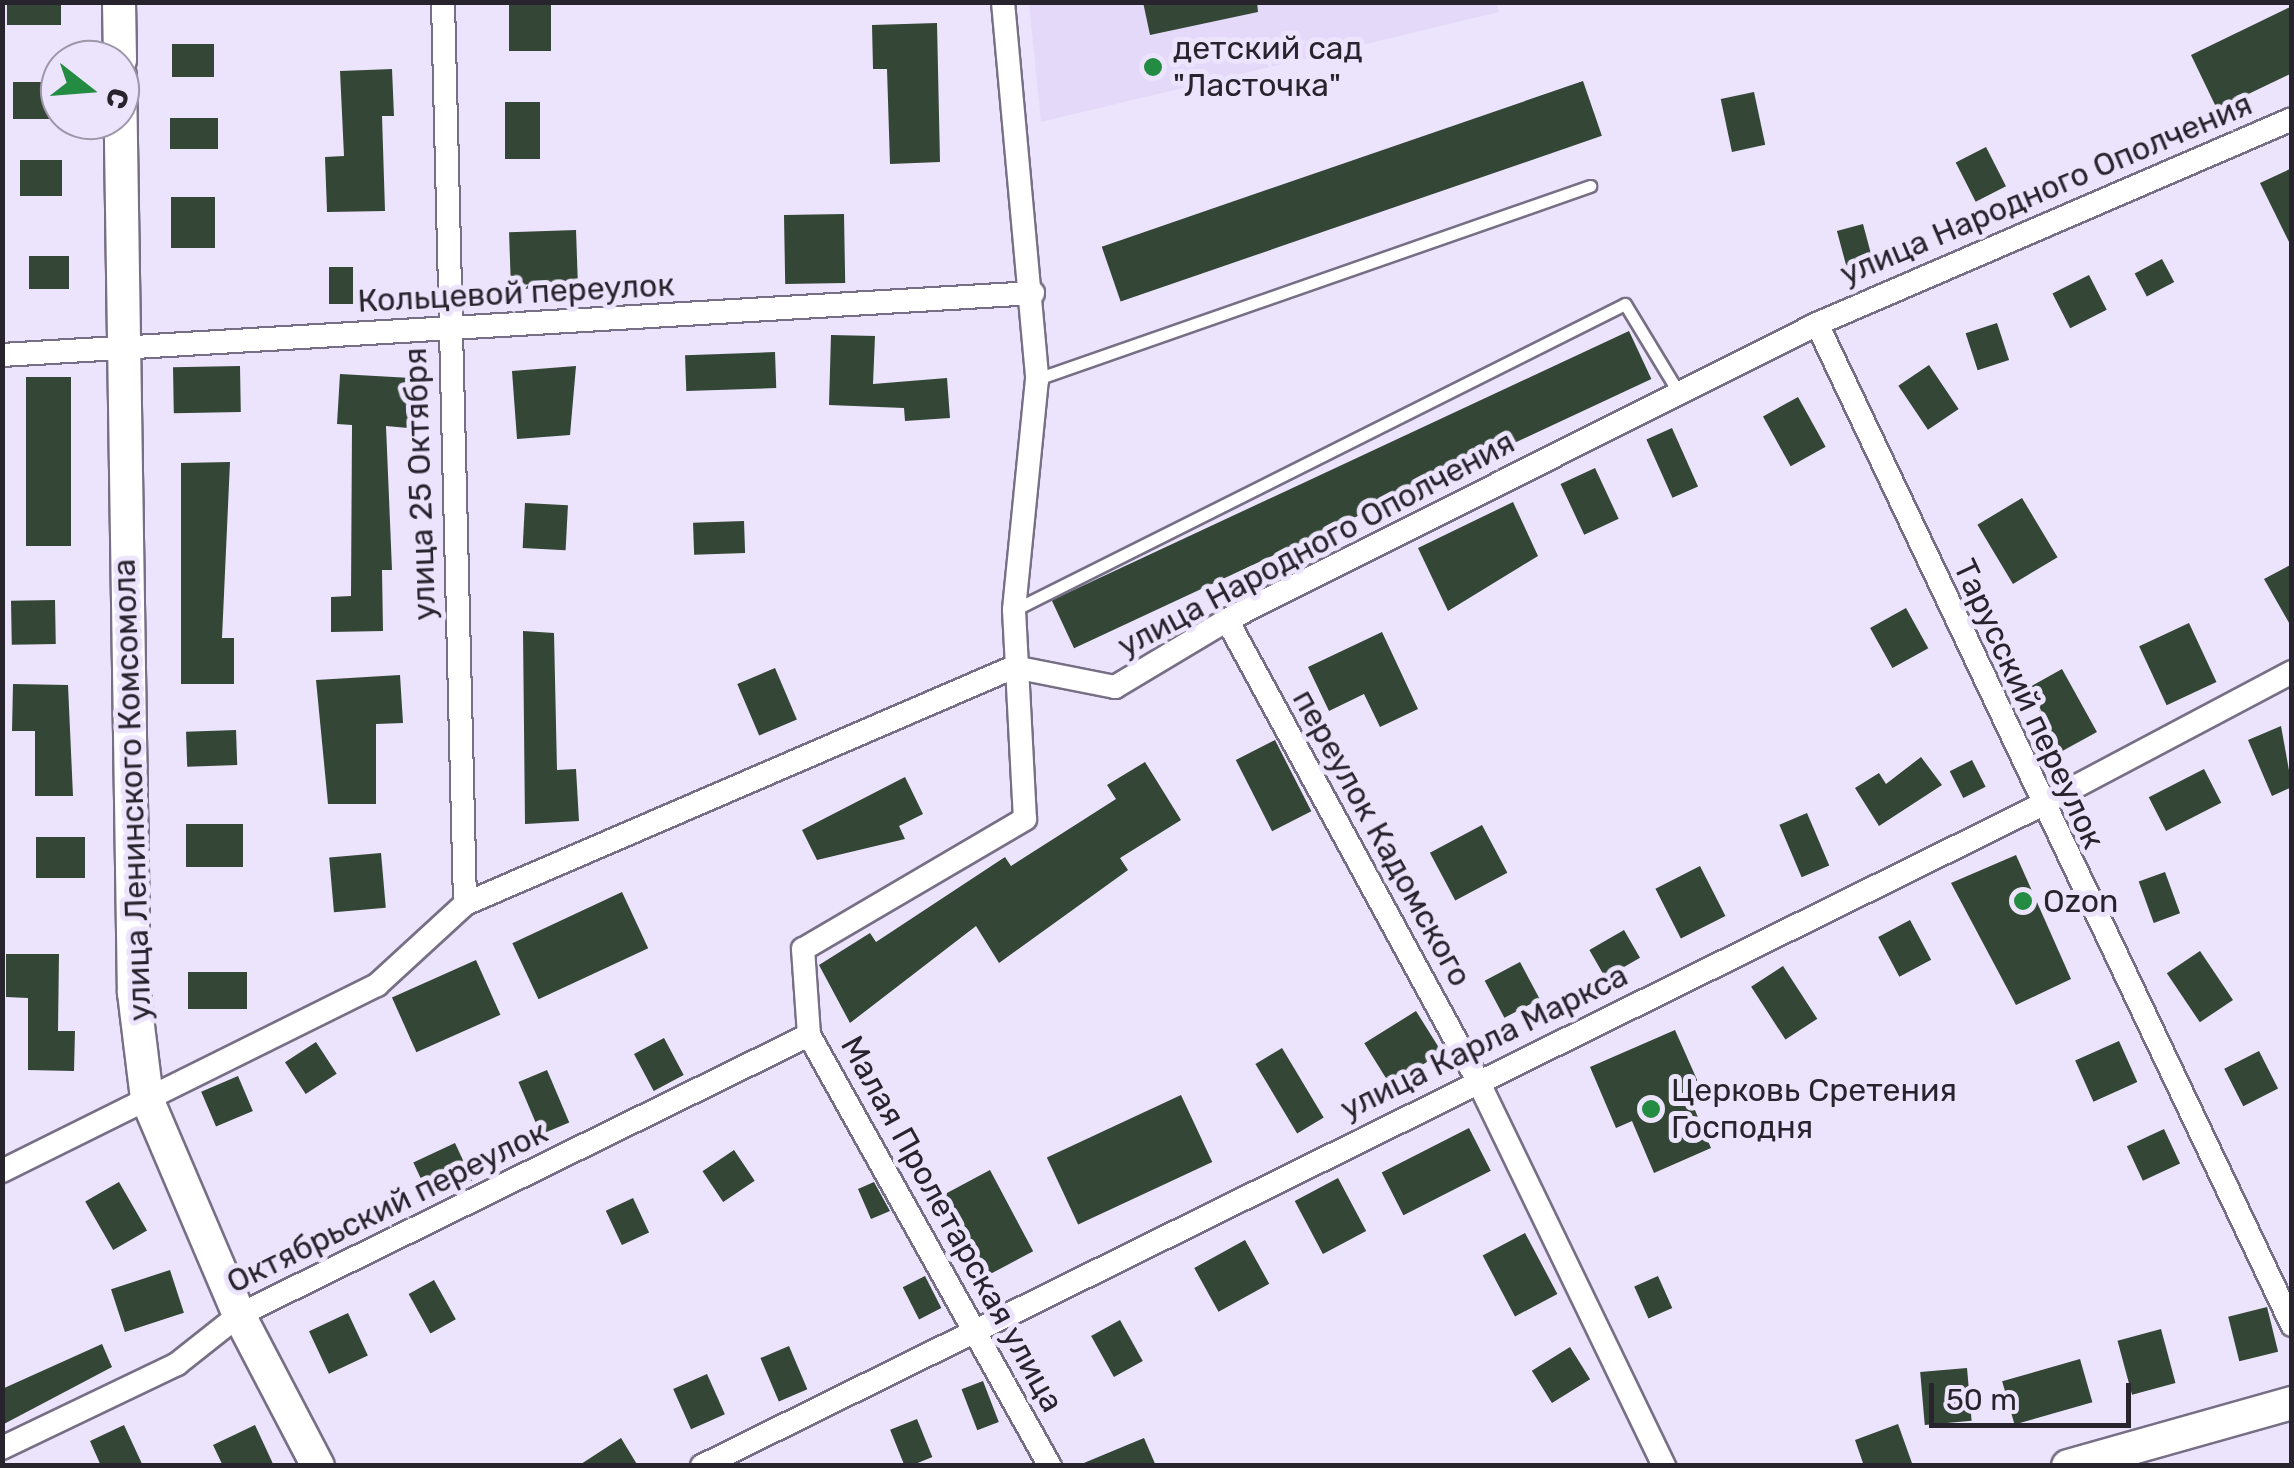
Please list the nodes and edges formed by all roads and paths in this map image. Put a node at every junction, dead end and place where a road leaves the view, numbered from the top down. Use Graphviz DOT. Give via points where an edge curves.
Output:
graph roads {
  1 [pos="120,2"];
  2 [pos="443,2"];
  3 [pos="1004,2"];
  4 [pos="120,40"];
  5 [pos="2292,119"];
  6 [pos="120,140"];
  7 [pos="1590,186"];
  8 [pos="1032,293"];
  9 [pos="1817,324"];
  10 [pos="448,332"];
  11 [pos="122,344"];
  12 [pos="2,356"];
  13 [pos="1037,379"];
  14 [pos="1680,393"];
  15 [pos="1014,610"];
  16 [pos="1227,620"];
  17 [pos="1014,667"];
  18 [pos="2292,672"];
  19 [pos="2040,806"];
  20 [pos="466,904"];
  21 [pos="808,1035"];
  22 [pos="1478,1081"];
  23 [pos="147,1099"];
  24 [pos="2,1172"];
  25 [pos="239,1315"];
  26 [pos="2292,1325"];
  27 [pos="977,1329"];
  28 [pos="2292,1403"];
  29 [pos="2,1448"];
  30 [pos="318,1466"];
  31 [pos="702,1466"];
  32 [pos="1050,1466"];
  33 [pos="1664,1466"];
  34 [pos="2068,1466"];
  1 -- 4 [label="main road"];
  2 -- 10 [label="street, улица 25 Октября"];
  3 -- 8 [label="street, Малая Пролетарская улица"];
  5 -- 9 [label="street, улица Народного Ополчения"];
  6 -- 11 [label="main road, улица Ленинского Комсомола"];
  7 -- 13 [label="lane"];
  8 -- 10 [label="street, Кольцевой переулок"];
  8 -- 13 [label="street, Малая Пролетарская улица"];
  9 -- 14 [label="street, улица Народного Ополчения"];
  9 -- 19 [label="street, Тарусский переулок"];
  10 -- 11 [label="street, Кольцевой переулок"];
  10 -- 20 [label="street, улица 25 Октября"];
  11 -- 12 [label="street, Кольцевой переулок"];
  11 -- 23 [label="main road, улица Ленинского Комсомола" via="134,994"];
  13 -- 15 [label="street, Малая Пролетарская улица"];
  14 -- 15 [label="lane" via="1625,304"];
  14 -- 16 [label="street, улица Народного Ополчения"];
  15 -- 17 [label="street, Малая Пролетарская улица"];
  16 -- 17 [label="street, улица Народного Ополчения" via="1115,687"];
  16 -- 22 [label="street, переулок Кадомского"];
  17 -- 20 [label="street"];
  17 -- 21 [label="street, Малая Пролетарская улица" via="1025,819 803,949"];
  18 -- 19 [label="street, улица Карла Маркса"];
  19 -- 22 [label="street, улица Карла Маркса"];
  19 -- 26 [label="street, Тарусский переулок"];
  20 -- 23 [label="street" via="377,985"];
  21 -- 25 [label="street, Октябрьский переулок"];
  21 -- 27 [label="street, Малая Пролетарская улица"];
  22 -- 27 [label="street, улица Карла Маркса"];
  22 -- 33 [label="street, переулок Кадомского"];
  23 -- 24 [label="street"];
  23 -- 25 [label="main road, улица Ленинского Комсомола"];
  25 -- 29 [label="street, Октябрьский переулок" via="176,1364"];
  25 -- 30 [label="main road, улица Ленинского Комсомола"];
  27 -- 31 [label="street, улица Карла Маркса"];
  27 -- 32 [label="street, Малая Пролетарская улица"];
  28 -- 34 [label="main road"];
}
